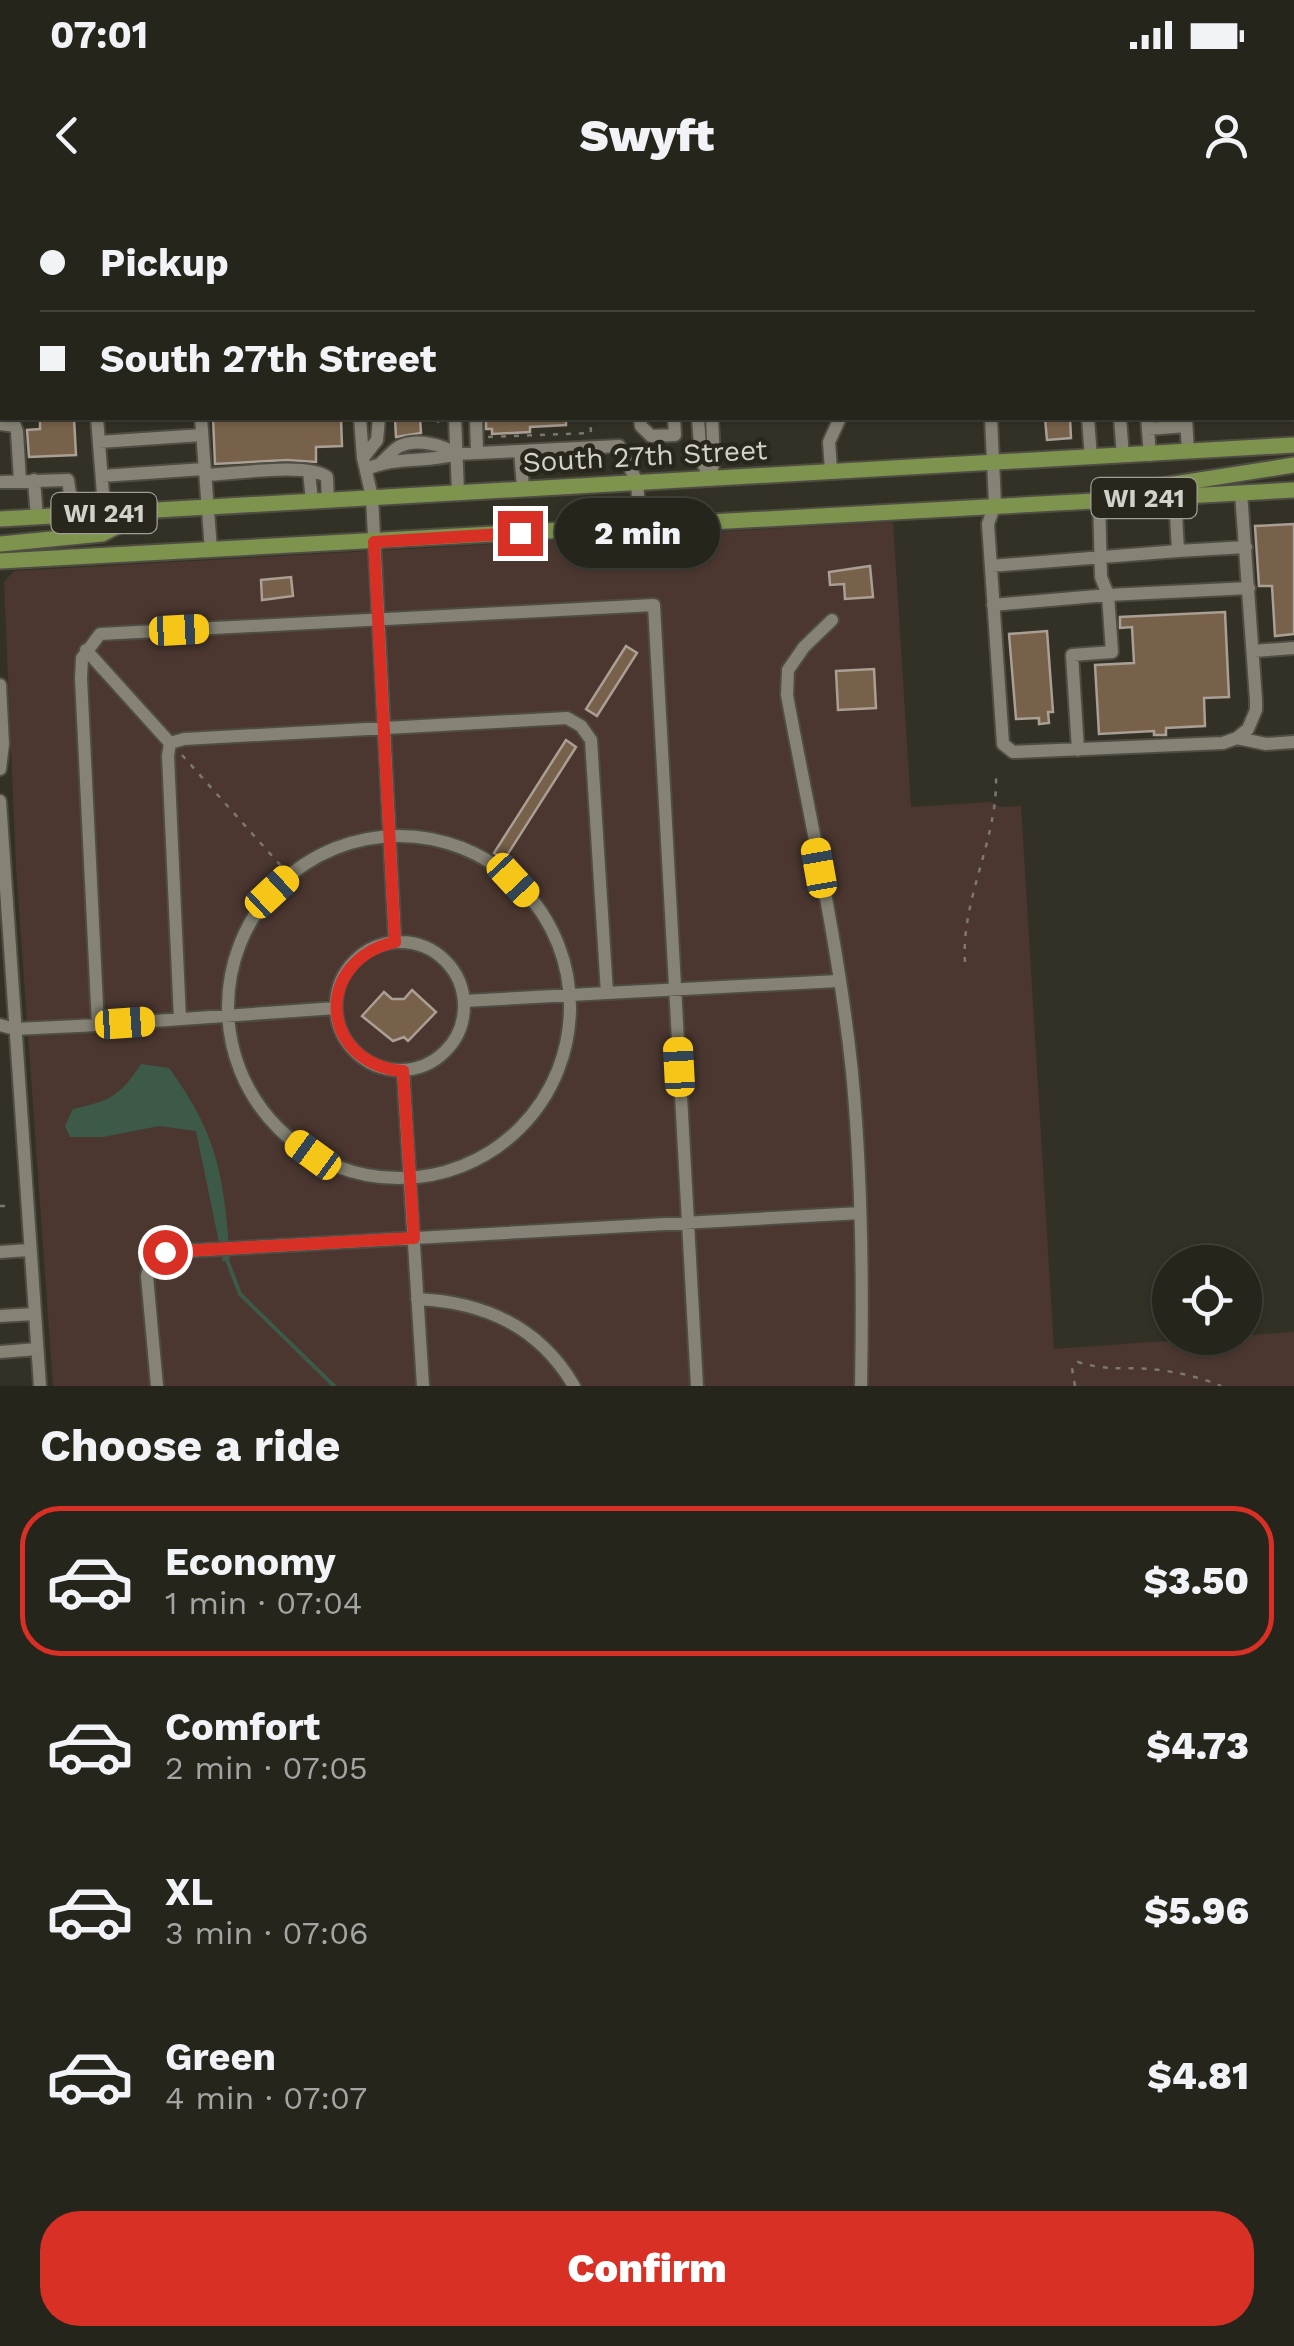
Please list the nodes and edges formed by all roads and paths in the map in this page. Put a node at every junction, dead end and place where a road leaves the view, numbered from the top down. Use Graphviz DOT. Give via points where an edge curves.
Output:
graph roads {
  1 [pos="97,420"];
  2 [pos="201,420"];
  3 [pos="360,420"];
  4 [pos="379,420"];
  5 [pos="438,420"];
  6 [pos="454,420"];
  7 [pos="590,420"];
  8 [pos="640,420"];
  9 [pos="674,420"];
  10 [pos="698,420"];
  11 [pos="712,420"];
  12 [pos="839,420"];
  13 [pos="991,420"];
  14 [pos="1088,420"];
  15 [pos="1120,420"];
  16 [pos="1168,422"];
  17 [pos="1186,422"];
  18 [pos="0,424"];
  19 [pos="1147,424"];
  20 [pos="476,425"];
  21 [pos="202,435"];
  22 [pos="439,437"];
  23 [pos="99,442"];
  24 [pos="1294,446"];
  25 [pos="520,451"];
  26 [pos="1188,452"];
  27 [pos="478,453"];
  28 [pos="457,454"];
  29 [pos="1150,455"];
  30 [pos="1123,456"];
  31 [pos="1091,458"];
  32 [pos="993,463"];
  33 [pos="365,464"];
  34 [pos="1294,465"];
  35 [pos="831,470"];
  36 [pos="205,472"];
  37 [pos="102,476"];
  38 [pos="710,477"];
  39 [pos="27,481"];
  40 [pos="0,482"];
  41 [pos="637,482"];
  42 [pos="522,488"];
  43 [pos="1294,490"];
  44 [pos="458,492"];
  45 [pos="1240,493"];
  46 [pos="1175,496"];
  47 [pos="372,497"];
  48 [pos="1099,498"];
  49 [pos="320,500"];
  50 [pos="995,504"];
  51 [pos="208,507"];
  52 [pos="146,510"];
  53 [pos="105,513"];
  54 [pos="73,515"];
  55 [pos="37,517"];
  56 [pos="0,519"];
  57 [pos="640,526"];
  58 [pos="106,532"];
  59 [pos="374,542"];
  60 [pos="0,544"];
  61 [pos="1246,547"];
  62 [pos="211,550"];
  63 [pos="1178,550"];
  64 [pos="1100,558"];
  65 [pos="0,560"];
  66 [pos="991,566"];
  67 [pos="1249,588"];
  68 [pos="1108,595"];
  69 [pos="994,605"];
  70 [pos="378,620"];
  71 [pos="832,620"];
  72 [pos="1294,648"];
  73 [pos="86,650"];
  74 [pos="1253,651"];
  75 [pos="0,685"];
  76 [pos="384,728"];
  77 [pos="1237,738"];
  78 [pos="1294,742"];
  79 [pos="170,744"];
  80 [pos="1078,750"];
  81 [pos="0,769"];
  82 [pos="996,776"];
  83 [pos="0,801"];
  84 [pos="390,836"];
  85 [pos="290,876"];
  86 [pos="395,942"];
  87 [pos="966,962"];
  88 [pos="838,981"];
  89 [pos="675,989"];
  90 [pos="607,992"];
  91 [pos="570,995"];
  92 [pos="464,1001"];
  93 [pos="336,1008"];
  94 [pos="228,1016"];
  95 [pos="180,1019"];
  96 [pos="0,1025"];
  97 [pos="98,1025"];
  98 [pos="15,1029"];
  99 [pos="403,1071"];
  100 [pos="410,1178"];
  101 [pos="860,1213"];
  102 [pos="687,1222"];
  103 [pos="414,1238"];
  104 [pos="29,1250"];
  105 [pos="0,1252"];
  106 [pos="417,1299"];
  107 [pos="34,1314"];
  108 [pos="0,1316"];
  109 [pos="37,1349"];
  110 [pos="0,1352"];
  111 [pos="40,1386"];
  112 [pos="157,1386"];
  113 [pos="422,1386"];
  114 [pos="574,1386"];
  115 [pos="697,1386"];
  116 [pos="861,1386"];
  117 [pos="1075,1386"];
  118 [pos="1222,1386"];
  1 -- 23 [label="street"];
  2 -- 21 [label="street"];
  3 -- 33 [label="street"];
  4 -- 33 [label="street"];
  5 -- 22 [label="path"];
  6 -- 28 [label="street"];
  7 -- 20 [label="path" via="591,433 482,438"];
  8 -- 9 [label="street" via="651,436 675,435"];
  10 -- 38 [label="street" via="701,460"];
  11 -- 38 [label="street"];
  12 -- 35 [label="street" via="830,442"];
  13 -- 32 [label="street"];
  14 -- 31 [label="street"];
  15 -- 30 [label="street"];
  16 -- 17 [label="street"];
  16 -- 19 [label="street"];
  17 -- 26 [label="street"];
  18 -- 39 [label="street" via="18,432"];
  19 -- 29 [label="street"];
  20 -- 27 [label="street"];
  21 -- 23 [label="street"];
  21 -- 36 [label="street"];
  23 -- 37 [label="street"];
  24 -- 26 [label="main road, South 27th Street / WI 241"];
  25 -- 27 [label="street"];
  25 -- 41 [label="street" via="618,446"];
  25 -- 42 [label="street"];
  26 -- 29 [label="main road, South 27th Street / WI 241"];
  27 -- 28 [label="street"];
  28 -- 33 [label="street"];
  28 -- 44 [label="street"];
  29 -- 30 [label="main road, South 27th Street / WI 241"];
  30 -- 31 [label="main road, South 27th Street / WI 241"];
  31 -- 32 [label="main road, South 27th Street / WI 241"];
  32 -- 35 [label="main road, South 27th Street / WI 241"];
  32 -- 50 [label="street"];
  33 -- 47 [label="street"];
  34 -- 48 [label="main road"];
  35 -- 38 [label="main road, South 27th Street / WI 241"];
  36 -- 37 [label="street"];
  36 -- 49 [label="street" via="325,473"];
  36 -- 51 [label="street"];
  37 -- 53 [label="street"];
  38 -- 41 [label="main road, South 27th Street / WI 241"];
  39 -- 40 [label="street"];
  39 -- 54 [label="street" via="68,480"];
  39 -- 55 [label="street"];
  41 -- 42 [label="main road, South 27th Street / WI 241"];
  41 -- 57 [label="street"];
  42 -- 44 [label="main road, South 27th Street / WI 241"];
  43 -- 45 [label="main road, WI 241"];
  44 -- 47 [label="main road, South 27th Street / WI 241"];
  45 -- 46 [label="main road, WI 241"];
  45 -- 61 [label="street"];
  46 -- 48 [label="main road, WI 241"];
  46 -- 63 [label="street"];
  47 -- 49 [label="main road, South 27th Street / WI 241"];
  47 -- 59 [label="street"];
  48 -- 50 [label="main road, WI 241"];
  48 -- 64 [label="street"];
  49 -- 51 [label="main road, South 27th Street / WI 241"];
  50 -- 57 [label="main road, WI 241"];
  50 -- 66 [label="street" via="988,524"];
  51 -- 52 [label="main road, South 27th Street / WI 241"];
  51 -- 62 [label="street"];
  52 -- 53 [label="main road, South 27th Street / WI 241"];
  52 -- 58 [label="main road"];
  53 -- 54 [label="main road, South 27th Street / WI 241"];
  53 -- 58 [label="street"];
  54 -- 55 [label="main road, South 27th Street / WI 241"];
  55 -- 56 [label="main road, South 27th Street / WI 241"];
  57 -- 59 [label="main road, WI 241"];
  58 -- 60 [label="main road"];
  59 -- 62 [label="main road, WI 241"];
  59 -- 70 [label="street"];
  61 -- 63 [label="street"];
  61 -- 67 [label="street"];
  62 -- 65 [label="main road, WI 241"];
  63 -- 64 [label="street"];
  64 -- 66 [label="street"];
  64 -- 68 [label="street"];
  66 -- 69 [label="street"];
  67 -- 68 [label="street"];
  67 -- 74 [label="street"];
  68 -- 69 [label="street"];
  68 -- 80 [label="street" via="1112,652 1072,655"];
  69 -- 80 [label="street" via="1003,744 1013,752"];
  70 -- 73 [label="street" via="100,634"];
  70 -- 76 [label="street"];
  70 -- 89 [label="street" via="654,605"];
  71 -- 88 [label="street" via="788,670 786,695"];
  72 -- 74 [label="street"];
  73 -- 79 [label="street"];
  73 -- 97 [label="street"];
  74 -- 77 [label="street" via="1256,710"];
  75 -- 81 [label="street"];
  76 -- 79 [label="street"];
  76 -- 84 [label="street"];
  76 -- 90 [label="street" via="567,718 581,726 591,740"];
  77 -- 78 [label="street"];
  77 -- 80 [label="street"];
  79 -- 85 [label="path"];
  79 -- 95 [label="street"];
  82 -- 87 [label="path" via="995,815 964,934"];
  83 -- 98 [label="street"];
  84 -- 85 [label="street" via="325,852"];
  84 -- 86 [label="street"];
  84 -- 91 [label="street" via="456,845 513,880 553,934"];
  85 -- 94 [label="street" via="252,919 238,950"];
  86 -- 92 [label="street" via="434,951 460,982"];
  86 -- 93 [label="street" via="376,946 346,971"];
  88 -- 89 [label="street"];
  88 -- 101 [label="street" via="852,1072"];
  89 -- 90 [label="street"];
  89 -- 102 [label="street"];
  90 -- 91 [label="street"];
  91 -- 92 [label="street"];
  91 -- 100 [label="street" via="560,1064 526,1121 474,1161"];
  92 -- 99 [label="street" via="448,1049"];
  93 -- 94 [label="street"];
  93 -- 99 [label="street" via="357,1054"];
  94 -- 95 [label="street"];
  94 -- 100 [label="street" via="245,1081 285,1135 343,1169"];
  95 -- 97 [label="street"];
  96 -- 98 [label="street"];
  97 -- 98 [label="street"];
  98 -- 104 [label="street"];
  99 -- 100 [label="street"];
  100 -- 103 [label="street"];
  101 -- 102 [label="street"];
  101 -- 116 [label="street"];
  102 -- 103 [label="street"];
  102 -- 115 [label="street"];
  103 -- 106 [label="street"];
  103 -- 112 [label="street" via="165,1252 150,1261 147,1276"];
  104 -- 105 [label="street"];
  104 -- 107 [label="street"];
  106 -- 113 [label="street"];
  106 -- 114 [label="street" via="452,1300 514,1323 563,1366"];
  107 -- 108 [label="street"];
  107 -- 109 [label="street"];
  109 -- 110 [label="street"];
  109 -- 111 [label="street"];
  117 -- 118 [label="path" via="1072,1368 1078,1362 1104,1370 1164,1371"];
}
